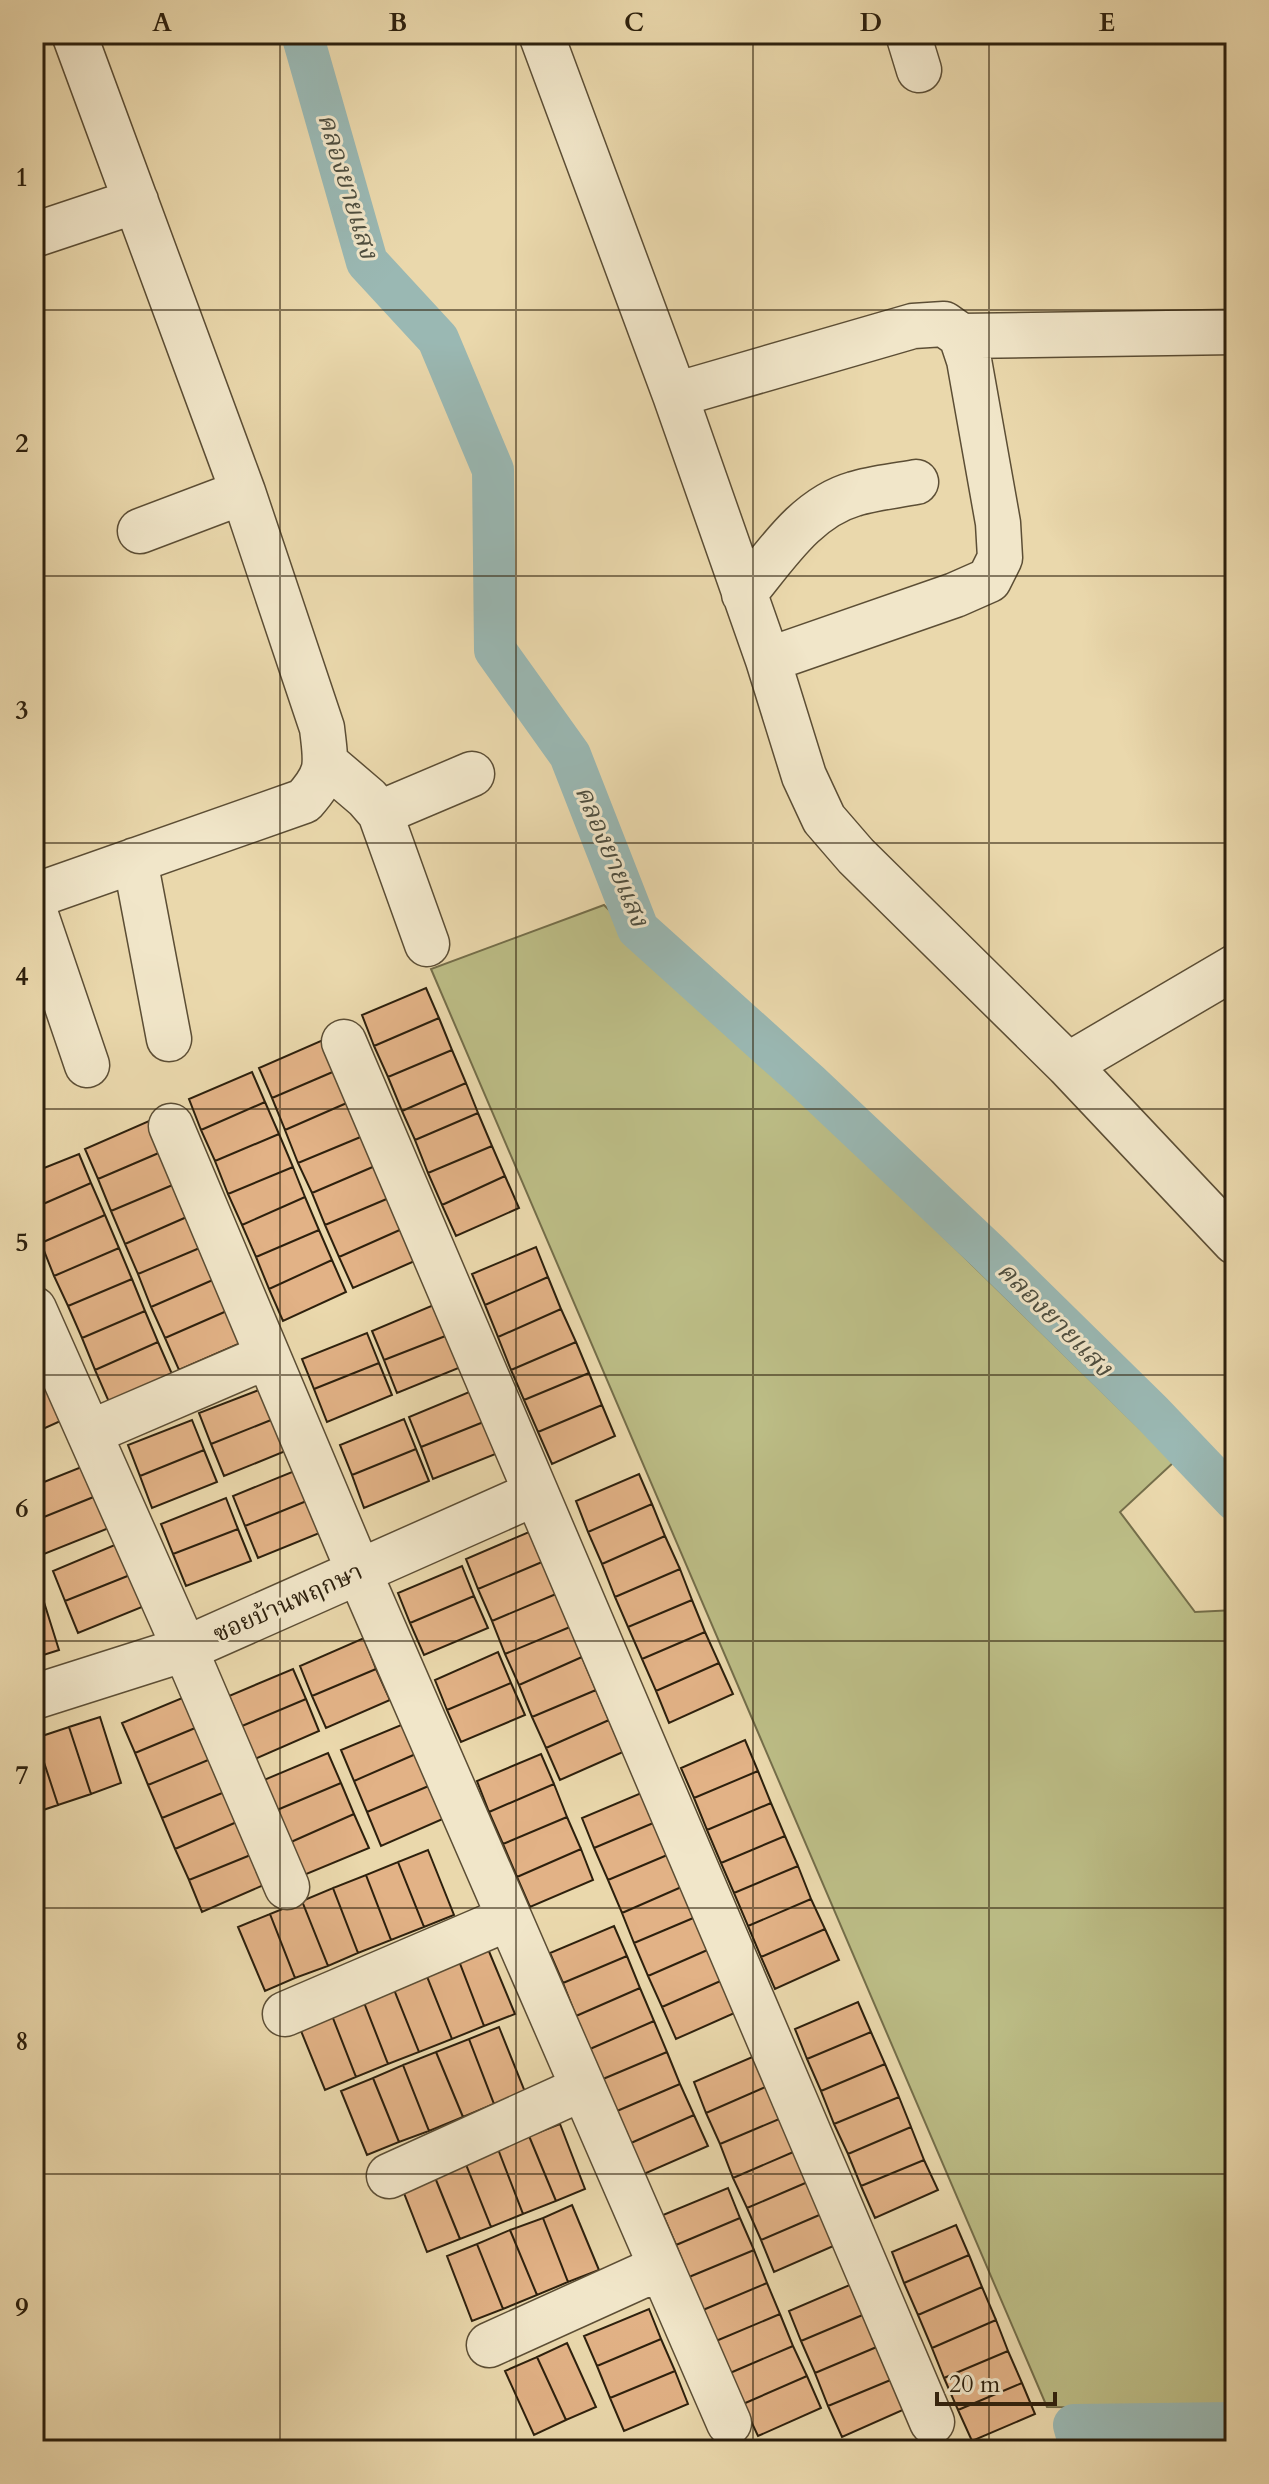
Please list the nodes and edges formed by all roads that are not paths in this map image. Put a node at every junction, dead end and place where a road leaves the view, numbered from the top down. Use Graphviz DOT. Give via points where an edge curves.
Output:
graph roads {
  1 [pos="74,34"];
  2 [pos="541,34"];
  3 [pos="136,201"];
  4 [pos="34,235"];
  5 [pos="1235,332"];
  6 [pos="961,336"];
  7 [pos="675,395"];
  8 [pos="916,482"];
  9 [pos="243,492"];
  10 [pos="140,531"];
  11 [pos="744,594"];
  12 [pos="768,660"];
  13 [pos="326,763"];
  14 [pos="472,774"];
  15 [pos="380,813"];
  16 [pos="135,860"];
  17 [pos="34,896"];
  18 [pos="34,909"];
  19 [pos="427,944"];
  20 [pos="1235,967"];
  21 [pos="169,1039"];
  22 [pos="344,1042"];
  23 [pos="87,1065"];
  24 [pos="1068,1065"];
  25 [pos="171,1126"];
  26 [pos="1235,1242"];
  27 [pos="34,1309"];
  28 [pos="268,1356"];
  29 [pos="89,1433"];
  30 [pos="536,1493"];
  31 [pos="359,1572"];
  32 [pos="185,1649"];
  33 [pos="34,1697"];
  34 [pos="287,1887"];
  35 [pos="509,1918"];
  36 [pos="285,2014"];
  37 [pos="583,2088"];
  38 [pos="389,2176"];
  39 [pos="661,2267"];
  40 [pos="489,2345"];
  41 [pos="932,2422"];
  42 [pos="729,2423"];
  1 -- 3 [label="street"];
  2 -- 7 [label="street"];
  3 -- 4 [label="street"];
  3 -- 9 [label="street"];
  5 -- 6 [label="street"];
  6 -- 7 [label="street" via="944,324 913,326"];
  6 -- 12 [label="street" via="998,523 1000,558 989,580"];
  7 -- 11 [label="street"];
  8 -- 11 [label="street" via="853,494 829,505 806,521"];
  9 -- 10 [label="street"];
  9 -- 13 [label="street" via="322,728"];
  11 -- 12 [label="street"];
  12 -- 24 [label="street" via="804,776 824,819"];
  13 -- 15 [label="street"];
  13 -- 16 [label="street" via="321,782 304,801"];
  14 -- 15 [label="street"];
  15 -- 19 [label="street"];
  16 -- 17 [label="street"];
  16 -- 21 [label="street"];
  18 -- 23 [label="street"];
  20 -- 24 [label="street"];
  22 -- 30 [label="street"];
  24 -- 26 [label="street"];
  25 -- 28 [label="street"];
  27 -- 29 [label="street"];
  28 -- 29 [label="street"];
  28 -- 31 [label="street"];
  29 -- 32 [label="street"];
  30 -- 31 [label="street, ซอยบ้านพฤกษา"];
  30 -- 41 [label="street"];
  31 -- 32 [label="street, ซอยบ้านพฤกษา"];
  31 -- 35 [label="street"];
  32 -- 33 [label="street, ซอยบ้านพฤกษา"];
  32 -- 34 [label="street"];
  35 -- 36 [label="street"];
  35 -- 37 [label="street"];
  37 -- 38 [label="street"];
  37 -- 39 [label="street"];
  39 -- 40 [label="street"];
  39 -- 42 [label="street"];
}
